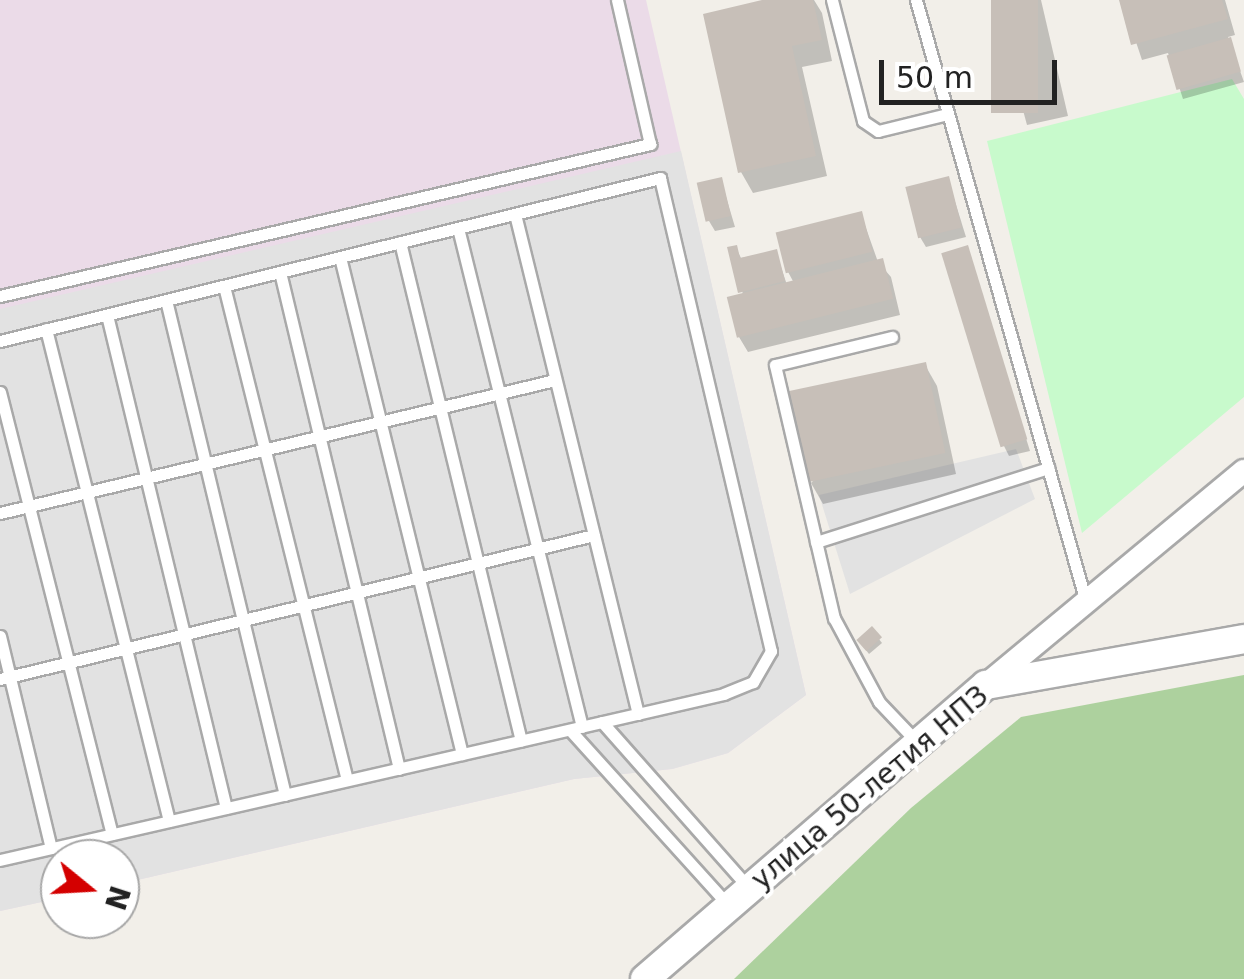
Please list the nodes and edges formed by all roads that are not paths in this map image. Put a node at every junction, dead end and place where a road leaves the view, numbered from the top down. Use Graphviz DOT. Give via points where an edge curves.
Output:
graph roads {
  1 [pos="617,0"];
  2 [pos="832,0"];
  3 [pos="916,0"];
  4 [pos="948,114"];
  5 [pos="515,214"];
  6 [pos="458,228"];
  7 [pos="400,242"];
  8 [pos="340,257"];
  9 [pos="280,272"];
  10 [pos="224,286"];
  11 [pos="0,296"];
  12 [pos="166,300"];
  13 [pos="106,314"];
  14 [pos="46,330"];
  15 [pos="892,337"];
  16 [pos="0,341"];
  17 [pos="555,380"];
  18 [pos="0,392"];
  19 [pos="500,394"];
  20 [pos="440,408"];
  21 [pos="380,422"];
  22 [pos="320,436"];
  23 [pos="265,450"];
  24 [pos="205,464"];
  25 [pos="1048,468"];
  26 [pos="1244,471"];
  27 [pos="146,478"];
  28 [pos="87,492"];
  29 [pos="28,506"];
  30 [pos="0,513"];
  31 [pos="594,535"];
  32 [pos="816,542"];
  33 [pos="538,548"];
  34 [pos="478,563"];
  35 [pos="419,577"];
  36 [pos="357,592"];
  37 [pos="1086,602"];
  38 [pos="303,605"];
  39 [pos="243,620"];
  40 [pos="184,634"];
  41 [pos="0,636"];
  42 [pos="1244,639"];
  43 [pos="126,648"];
  44 [pos="68,662"];
  45 [pos="5,678"];
  46 [pos="986,685"];
  47 [pos="638,714"];
  48 [pos="602,722"];
  49 [pos="576,728"];
  50 [pos="521,741"];
  51 [pos="918,744"];
  52 [pos="462,754"];
  53 [pos="399,768"];
  54 [pos="347,780"];
  55 [pos="285,794"];
  56 [pos="226,808"];
  57 [pos="169,821"];
  58 [pos="112,834"];
  59 [pos="49,839"];
  60 [pos="90,839"];
  61 [pos="40,851"];
  62 [pos="0,860"];
  63 [pos="740,898"];
  64 [pos="645,979"];
  1 -- 11 [label="lane" via="650,144"];
  2 -- 4 [label="lane" via="863,122 878,131"];
  3 -- 4 [label="lane"];
  4 -- 25 [label="lane"];
  5 -- 6 [label="lane"];
  5 -- 17 [label="lane"];
  5 -- 47 [label="lane" via="660,178 771,650 752,682"];
  6 -- 7 [label="lane"];
  6 -- 19 [label="lane"];
  7 -- 8 [label="lane"];
  7 -- 20 [label="lane"];
  8 -- 9 [label="lane"];
  8 -- 21 [label="lane"];
  9 -- 10 [label="lane"];
  9 -- 22 [label="lane"];
  10 -- 12 [label="lane"];
  10 -- 23 [label="lane"];
  12 -- 13 [label="lane"];
  12 -- 24 [label="lane"];
  13 -- 14 [label="lane"];
  13 -- 27 [label="lane"];
  14 -- 16 [label="lane"];
  14 -- 28 [label="lane"];
  15 -- 32 [label="lane" via="775,365"];
  17 -- 19 [label="lane"];
  17 -- 31 [label="lane"];
  18 -- 29 [label="lane"];
  19 -- 20 [label="lane"];
  19 -- 33 [label="lane"];
  20 -- 21 [label="lane"];
  20 -- 34 [label="lane"];
  21 -- 22 [label="lane"];
  21 -- 35 [label="lane"];
  22 -- 23 [label="lane"];
  22 -- 36 [label="lane"];
  23 -- 24 [label="lane"];
  23 -- 38 [label="lane"];
  24 -- 27 [label="lane"];
  24 -- 39 [label="lane"];
  25 -- 32 [label="lane"];
  25 -- 37 [label="lane"];
  26 -- 37 [label="street"];
  27 -- 28 [label="lane"];
  27 -- 40 [label="lane"];
  28 -- 29 [label="lane"];
  28 -- 43 [label="lane"];
  29 -- 30 [label="lane"];
  29 -- 44 [label="lane"];
  31 -- 33 [label="lane"];
  31 -- 47 [label="lane"];
  32 -- 51 [label="lane" via="834,618 879,702"];
  33 -- 34 [label="lane"];
  33 -- 49 [label="lane"];
  34 -- 35 [label="lane"];
  34 -- 50 [label="lane"];
  35 -- 36 [label="lane"];
  35 -- 52 [label="lane"];
  36 -- 38 [label="lane"];
  36 -- 53 [label="lane"];
  37 -- 46 [label="street"];
  38 -- 39 [label="lane"];
  38 -- 54 [label="lane"];
  39 -- 40 [label="lane"];
  39 -- 55 [label="lane"];
  40 -- 43 [label="lane"];
  40 -- 56 [label="lane"];
  41 -- 45 [label="lane"];
  42 -- 46 [label="street, улица 50-летия НПЗ"];
  43 -- 44 [label="lane"];
  43 -- 57 [label="lane"];
  44 -- 45 [label="lane"];
  44 -- 58 [label="lane"];
  45 -- 59 [label="lane"];
  46 -- 51 [label="street, улица 50-летия НПЗ"];
  47 -- 48 [label="lane"];
  48 -- 49 [label="lane"];
  48 -- 63 [label="lane"];
  49 -- 50 [label="lane"];
  49 -- 63 [label="lane"];
  50 -- 52 [label="lane"];
  51 -- 63 [label="street, улица 50-летия НПЗ"];
  52 -- 53 [label="lane"];
  53 -- 54 [label="lane"];
  54 -- 55 [label="lane"];
  55 -- 56 [label="lane"];
  56 -- 57 [label="lane"];
  57 -- 58 [label="lane"];
  58 -- 60 [label="lane"];
  61 -- 62 [label="lane"];
  63 -- 64 [label="street, улица 50-летия НПЗ"];
}
